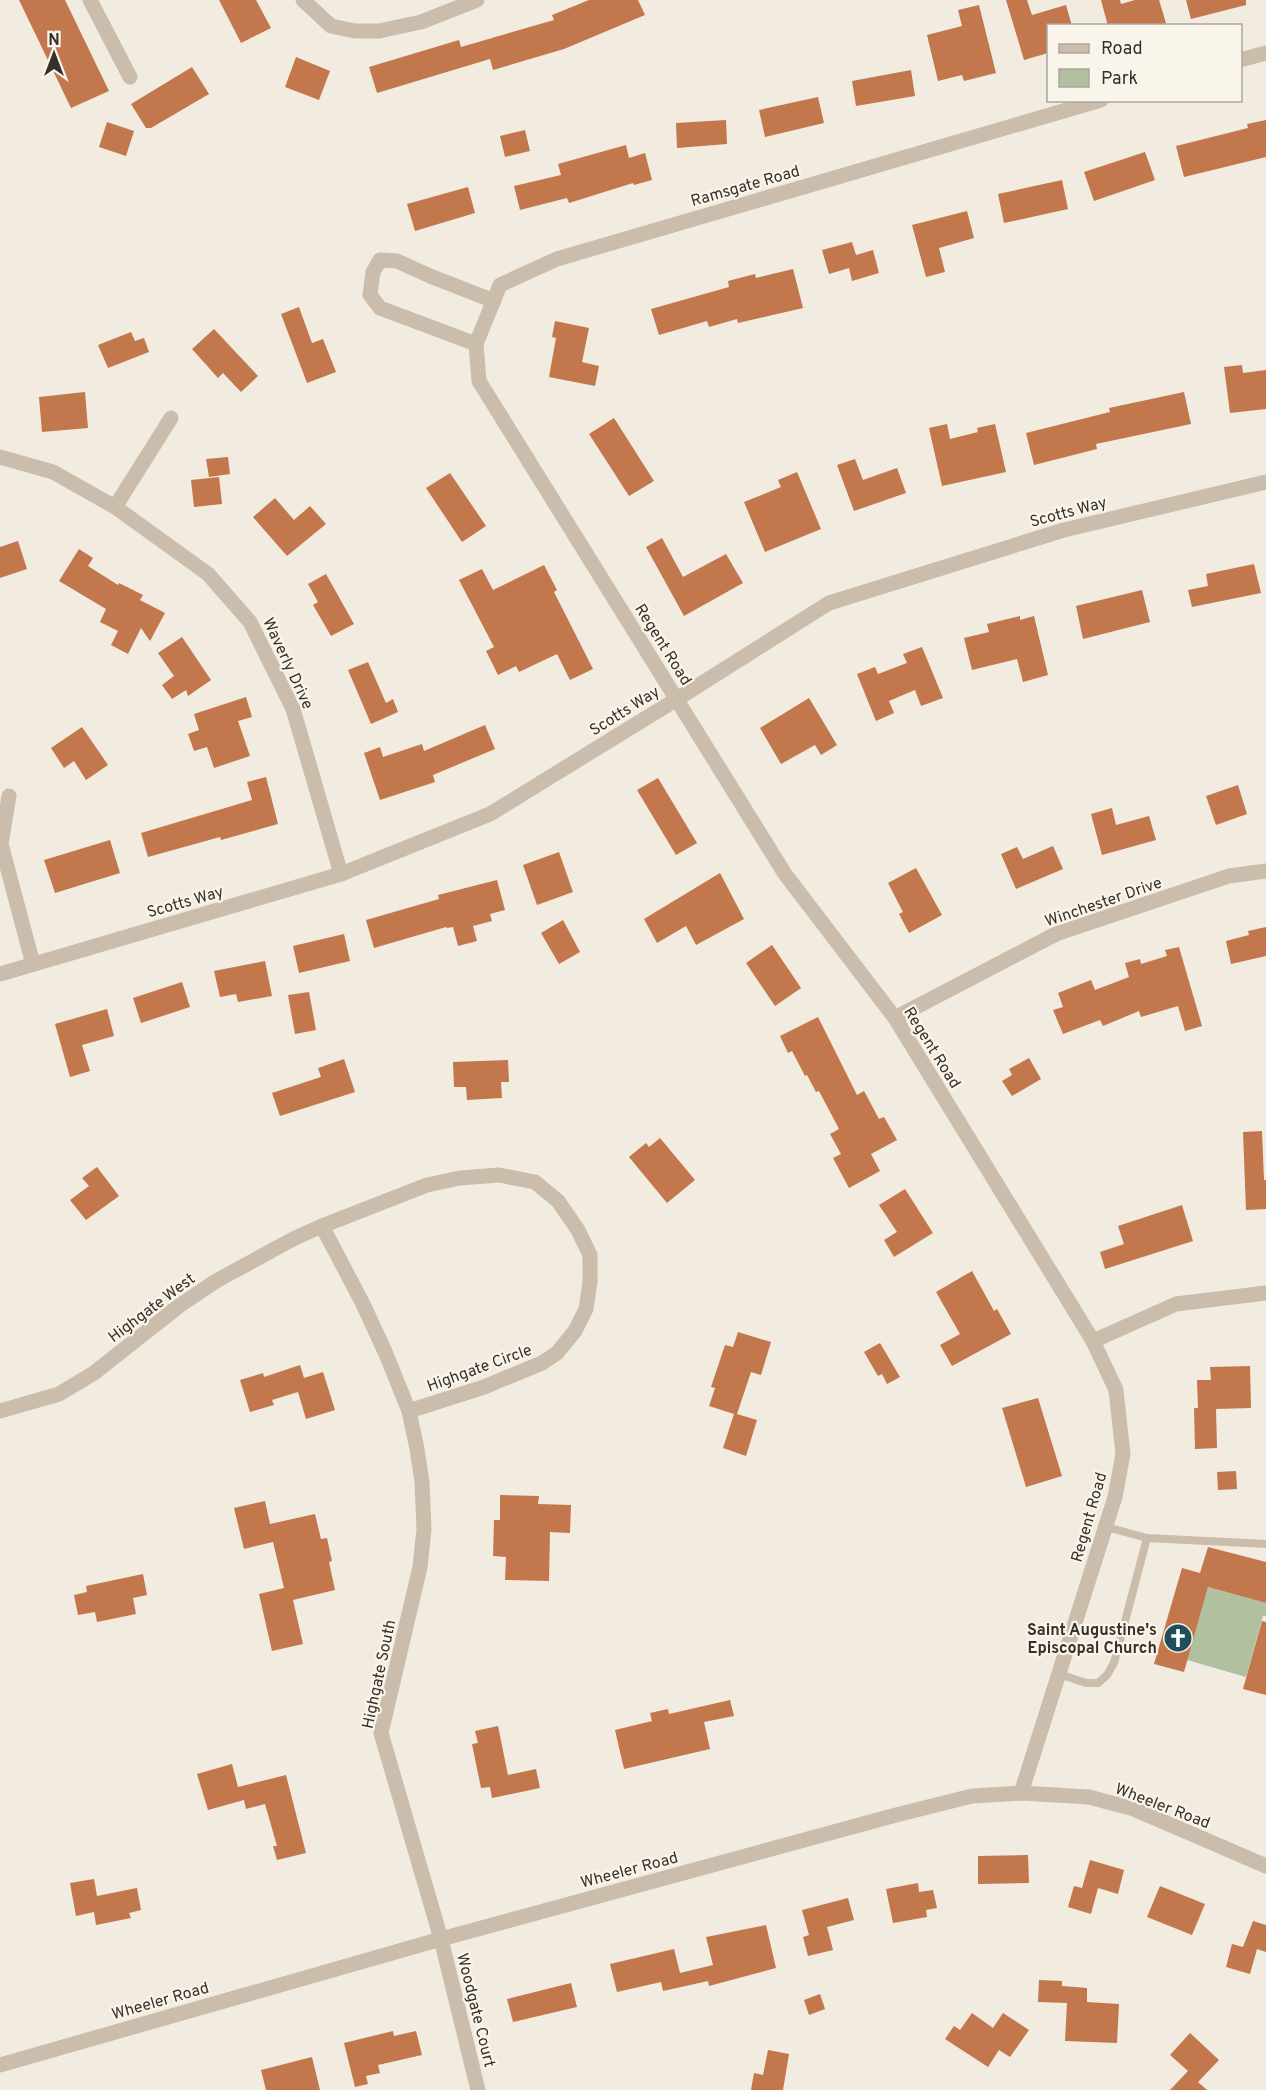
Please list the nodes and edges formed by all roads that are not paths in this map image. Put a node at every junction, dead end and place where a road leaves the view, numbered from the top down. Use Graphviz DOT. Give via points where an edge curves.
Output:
graph roads {
  1 [pos="90,0"];
  2 [pos="303,0"];
  3 [pos="477,0"];
  4 [pos="1266,53"];
  5 [pos="1242,59"];
  6 [pos="130,76"];
  7 [pos="1094,102"];
  8 [pos="494,301"];
  9 [pos="476,344"];
  10 [pos="479,381"];
  11 [pos="171,418"];
  12 [pos="0,457"];
  13 [pos="1266,482"];
  14 [pos="115,507"];
  15 [pos="677,699"];
  16 [pos="9,796"];
  17 [pos="1266,871"];
  18 [pos="340,874"];
  19 [pos="33,964"];
  20 [pos="0,974"];
  21 [pos="895,1018"];
  22 [pos="322,1226"];
  23 [pos="1266,1293"];
  24 [pos="1093,1341"];
  25 [pos="0,1411"];
  26 [pos="409,1411"];
  27 [pos="1106,1527"];
  28 [pos="1147,1538"];
  29 [pos="1266,1544"];
  30 [pos="1059,1674"];
  31 [pos="1021,1793"];
  32 [pos="1266,1866"];
  33 [pos="441,1939"];
  34 [pos="0,2064"];
  35 [pos="478,2090"];
  1 -- 6 [label="street"];
  2 -- 3 [label="street" via="331,26 355,32 379,32 421,22"];
  4 -- 5 [label="street"];
  7 -- 8 [label="street, Ramsgate Road" via="557,259 501,285"];
  8 -- 9 [label="street, Ramsgate Road"];
  8 -- 9 [label="street" via="397,261 381,260 373,272 370,295 380,309"];
  9 -- 10 [label="street, Ramsgate Road"];
  10 -- 15 [label="street, Regent Road"];
  11 -- 14 [label="street"];
  12 -- 14 [label="street, Waverly Drive" via="53,472"];
  13 -- 15 [label="street, Scotts Way" via="1064,530 829,603"];
  14 -- 18 [label="street, Waverly Drive" via="208,574 250,622 293,709"];
  15 -- 18 [label="street, Scotts Way" via="490,814"];
  15 -- 21 [label="street, Regent Road" via="785,874"];
  16 -- 19 [label="street" via="1,844"];
  17 -- 21 [label="street, Winchester Drive" via="1229,876 1056,934"];
  18 -- 19 [label="street, Scotts Way"];
  19 -- 20 [label="street, Scotts Way"];
  21 -- 24 [label="street, Regent Road"];
  22 -- 25 [label="street, Highgate West" via="216,1281 59,1394"];
  22 -- 26 [label="street" via="363,1304"];
  22 -- 26 [label="street, Highgate Circle" via="427,1185 499,1175 535,1182 558,1202 578,1230 590,1256 586,1309 558,1353 484,1387"];
  23 -- 24 [label="street" via="1176,1304"];
  24 -- 27 [label="street, Regent Road" via="1116,1390 1123,1454"];
  26 -- 33 [label="street, Highgate South" via="422,1482 424,1529 420,1568 381,1733"];
  27 -- 28 [label="lane"];
  27 -- 30 [label="street, Regent Road"];
  28 -- 29 [label="lane"];
  28 -- 30 [label="lane" via="1114,1663 1107,1675 1098,1683 1086,1683"];
  30 -- 31 [label="street, Regent Road"];
  31 -- 32 [label="street, Wheeler Road" via="1089,1797 1134,1809"];
  31 -- 33 [label="street, Wheeler Road" via="972,1796 896,1815"];
  33 -- 34 [label="street, Wheeler Road"];
  33 -- 35 [label="street, Woodgate Court"];
}
